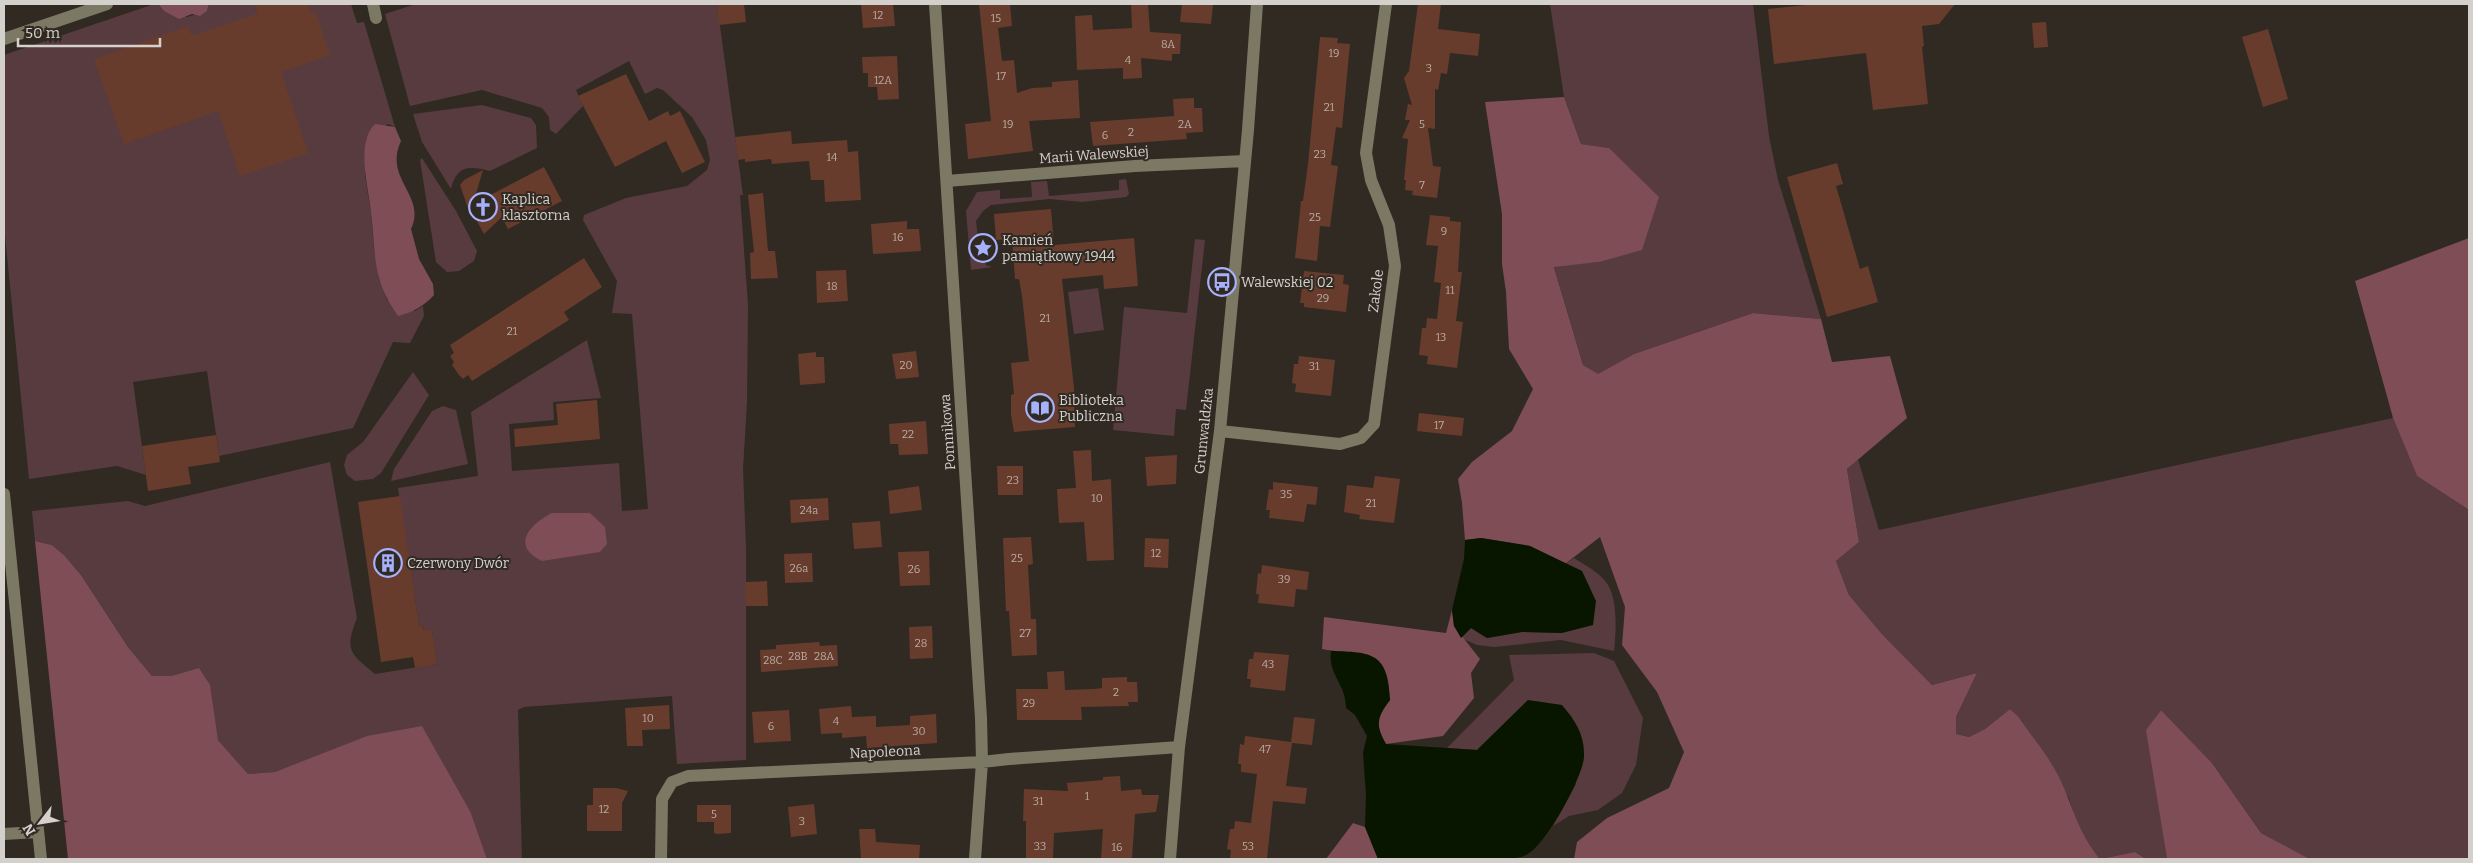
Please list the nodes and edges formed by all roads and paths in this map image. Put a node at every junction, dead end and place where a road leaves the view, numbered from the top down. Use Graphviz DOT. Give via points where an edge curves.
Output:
graph roads {
  1 [pos="107,4"];
  2 [pos="373,4"];
  3 [pos="935,4"];
  4 [pos="1257,4"];
  5 [pos="1386,4"];
  6 [pos="376,18"];
  7 [pos="4,39"];
  8 [pos="1245,161"];
  9 [pos="947,182"];
  10 [pos="1220,430"];
  11 [pos="4,494"];
  12 [pos="1179,747"];
  13 [pos="982,762"];
  14 [pos="38,832"];
  15 [pos="4,834"];
  16 [pos="41,859"];
  17 [pos="661,859"];
  18 [pos="975,859"];
  19 [pos="1170,859"];
  1 -- 7 [label="street"];
  2 -- 6 [label="street"];
  3 -- 9 [label="street, Pomnikowa"];
  4 -- 8 [label="street, Grunwaldzka"];
  5 -- 10 [label="street, Zakole" via="1366,153 1371,180 1389,225 1395,266 1374,424 1361,438 1340,444"];
  8 -- 9 [label="street, Marii Walewskiej" via="1135,166"];
  8 -- 10 [label="street, Grunwaldzka"];
  9 -- 13 [label="street, Pomnikowa"];
  10 -- 12 [label="street, Grunwaldzka"];
  11 -- 14 [label="street"];
  12 -- 13 [label="street, Napoleona"];
  12 -- 19 [label="street, Grunwaldzka"];
  13 -- 17 [label="street, Napoleona" via="688,776 672,782 662,799"];
  13 -- 18 [label="street, Pomnikowa"];
  14 -- 15 [label="street"];
  14 -- 16 [label="street"];
}
